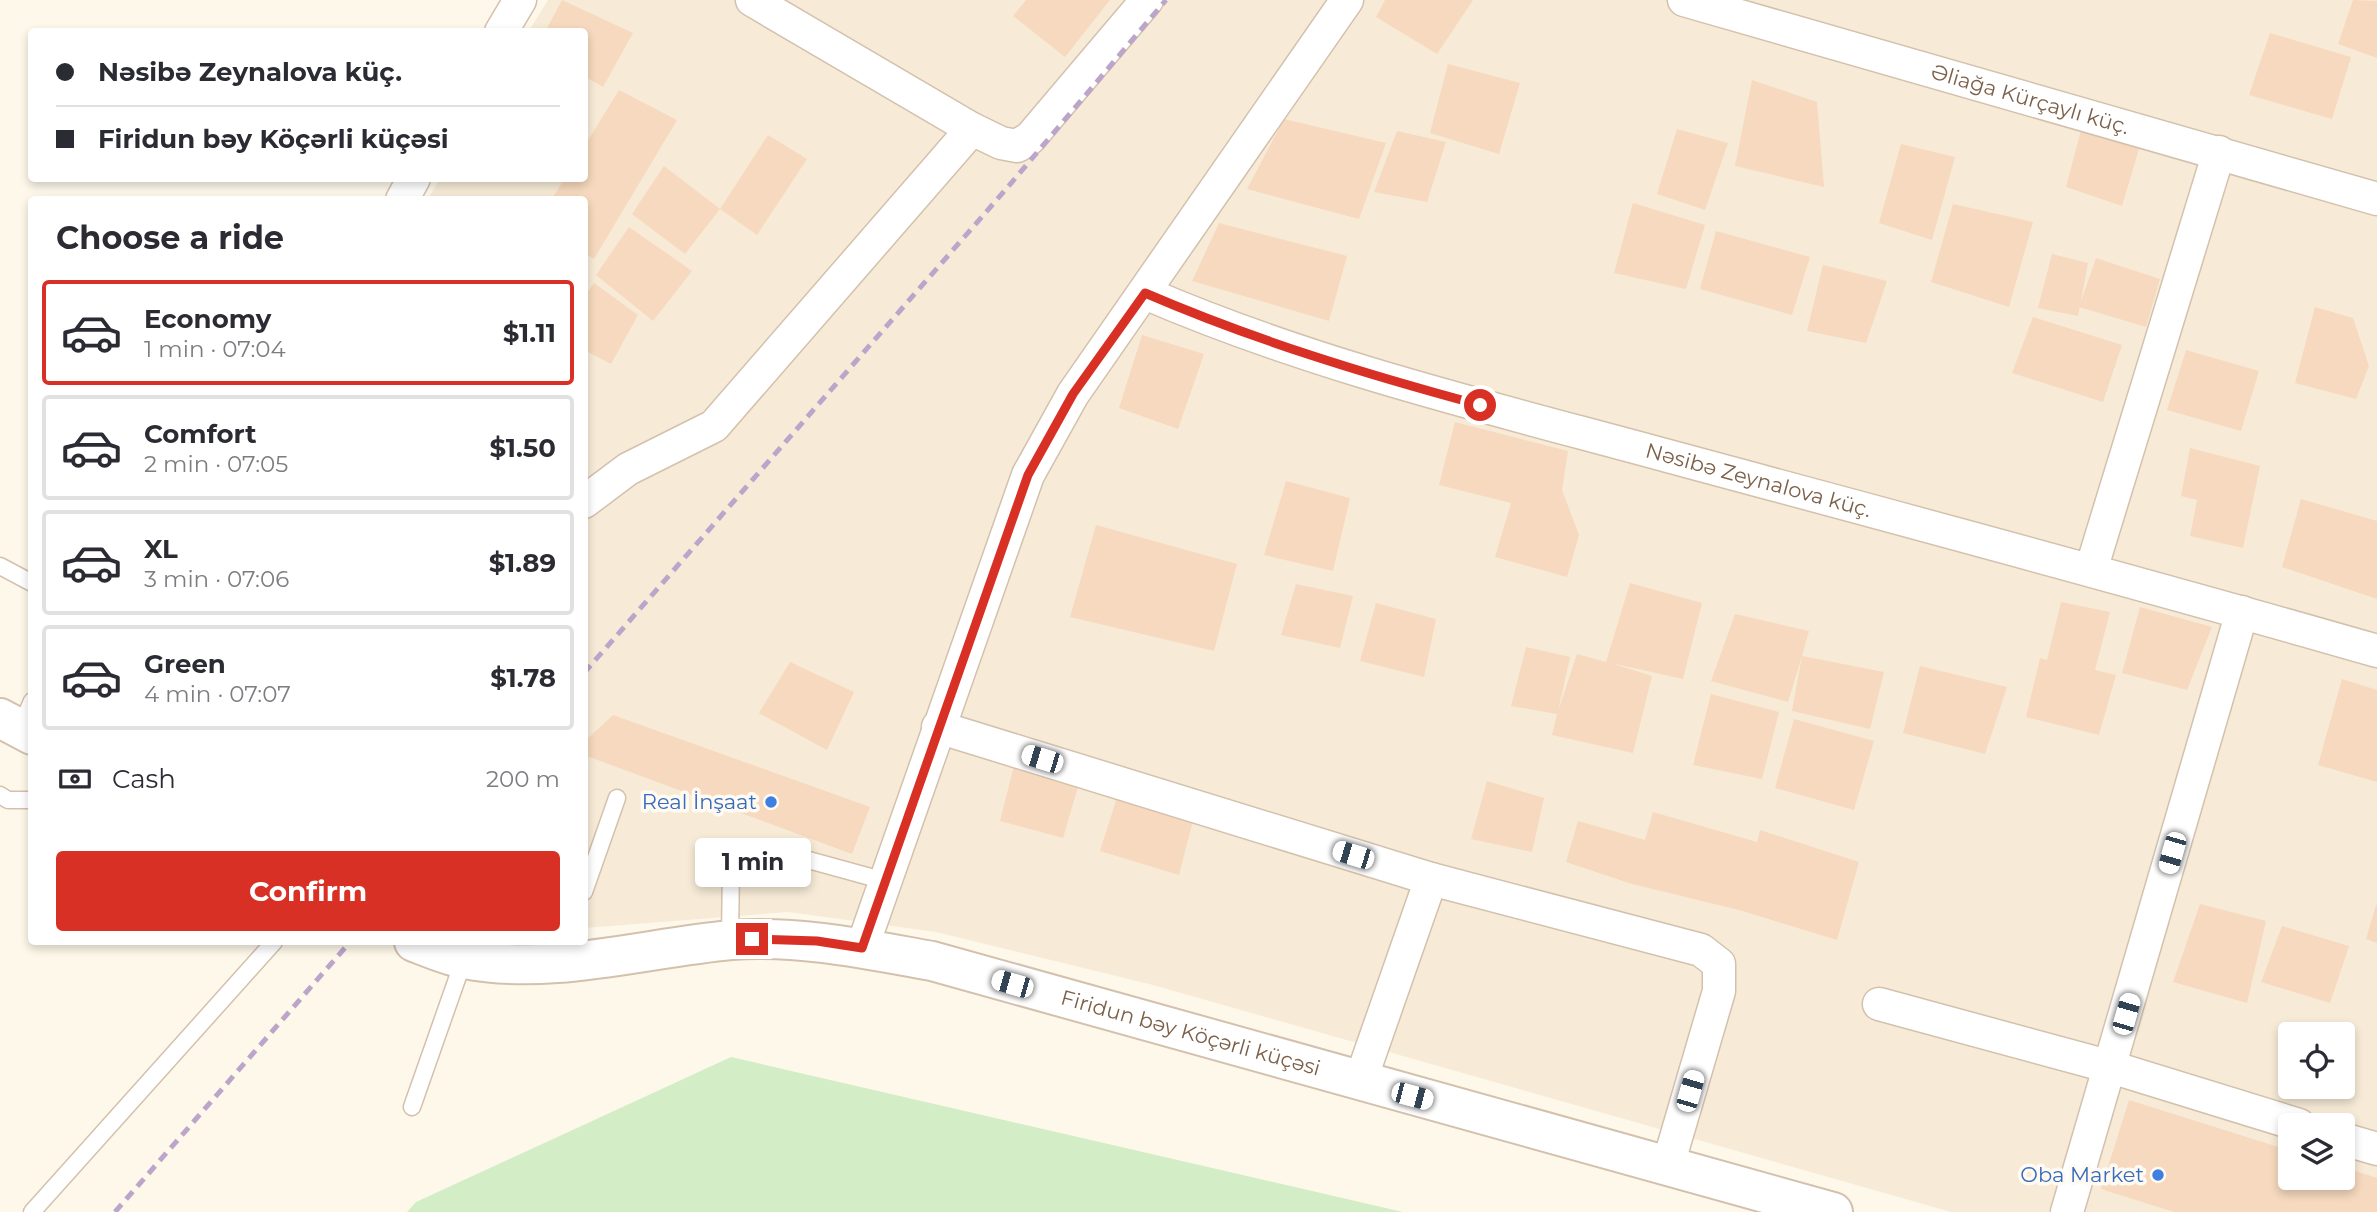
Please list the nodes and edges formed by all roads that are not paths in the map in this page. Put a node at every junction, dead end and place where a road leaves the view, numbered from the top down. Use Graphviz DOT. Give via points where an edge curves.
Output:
graph roads {
  1 [pos="520,0"];
  2 [pos="752,0"];
  3 [pos="1147,0"];
  4 [pos="1347,0"];
  5 [pos="1684,0"];
  6 [pos="503,28"];
  7 [pos="972,129"];
  8 [pos="2220,152"];
  9 [pos="2377,199"];
  10 [pos="1145,293"];
  11 [pos="588,499"];
  12 [pos="0,566"];
  13 [pos="2091,570"];
  14 [pos="28,581"];
  15 [pos="2242,612"];
  16 [pos="2377,651"];
  17 [pos="939,727"];
  18 [pos="0,796"];
  19 [pos="617,798"];
  20 [pos="28,800"];
  21 [pos="1431,879"];
  22 [pos="588,880"];
  23 [pos="885,881"];
  24 [pos="730,940"];
  25 [pos="271,945"];
  26 [pos="423,945"];
  27 [pos="862,948"];
  28 [pos="564,951"];
  29 [pos="464,959"];
  30 [pos="1879,1004"];
  31 [pos="2111,1067"];
  32 [pos="1360,1082"];
  33 [pos="412,1107"];
  34 [pos="2278,1119"];
  35 [pos="2355,1143"];
  36 [pos="2377,1149"];
  37 [pos="1668,1165"];
  38 [pos="32,1212"];
  39 [pos="1833,1212"];
  40 [pos="2067,1212"];
  1 -- 6 [label="street"];
  2 -- 7 [label="street"];
  3 -- 7 [label="street" via="1030,138 1017,146"];
  4 -- 10 [label="street"];
  5 -- 8 [label="street, Əliağa Kürçaylı küç."];
  7 -- 11 [label="street" via="713,426 628,469"];
  8 -- 9 [label="street, Əliağa Kürçaylı küç."];
  8 -- 13 [label="street"];
  10 -- 13 [label="street, Nəsibə Zeynalova küç." via="1220,325 1347,369"];
  10 -- 17 [label="street" via="1073,394 1028,475"];
  12 -- 14 [label="lane"];
  13 -- 15 [label="street, Nəsibə Zeynalova küç."];
  15 -- 16 [label="street, Nəsibə Zeynalova küç."];
  15 -- 31 [label="street"];
  17 -- 21 [label="street"];
  17 -- 23 [label="street"];
  18 -- 20 [label="lane"];
  19 -- 22 [label="lane"];
  21 -- 32 [label="street"];
  21 -- 37 [label="street" via="1701,950 1719,964 1719,991"];
  23 -- 24 [label="lane" via="772,850 748,850 731,865"];
  23 -- 27 [label="street"];
  24 -- 27 [label="street, Firidun bəy Köçərli küçəsi" via="785,939"];
  24 -- 28 [label="street, Firidun bəy Köçərli küçəsi"];
  25 -- 38 [label="lane"];
  26 -- 29 [label="street, Firidun bəy Köçərli küçəsi"];
  27 -- 32 [label="street, Firidun bəy Köçərli küçəsi" via="932,961"];
  28 -- 29 [label="street, Firidun bəy Köçərli küçəsi"];
  29 -- 33 [label="lane"];
  30 -- 31 [label="street"];
  31 -- 34 [label="street"];
  31 -- 40 [label="street"];
  32 -- 37 [label="street, Firidun bəy Köçərli küçəsi"];
  35 -- 36 [label="street"];
  37 -- 39 [label="street, Firidun bəy Köçərli küçəsi"];
}
